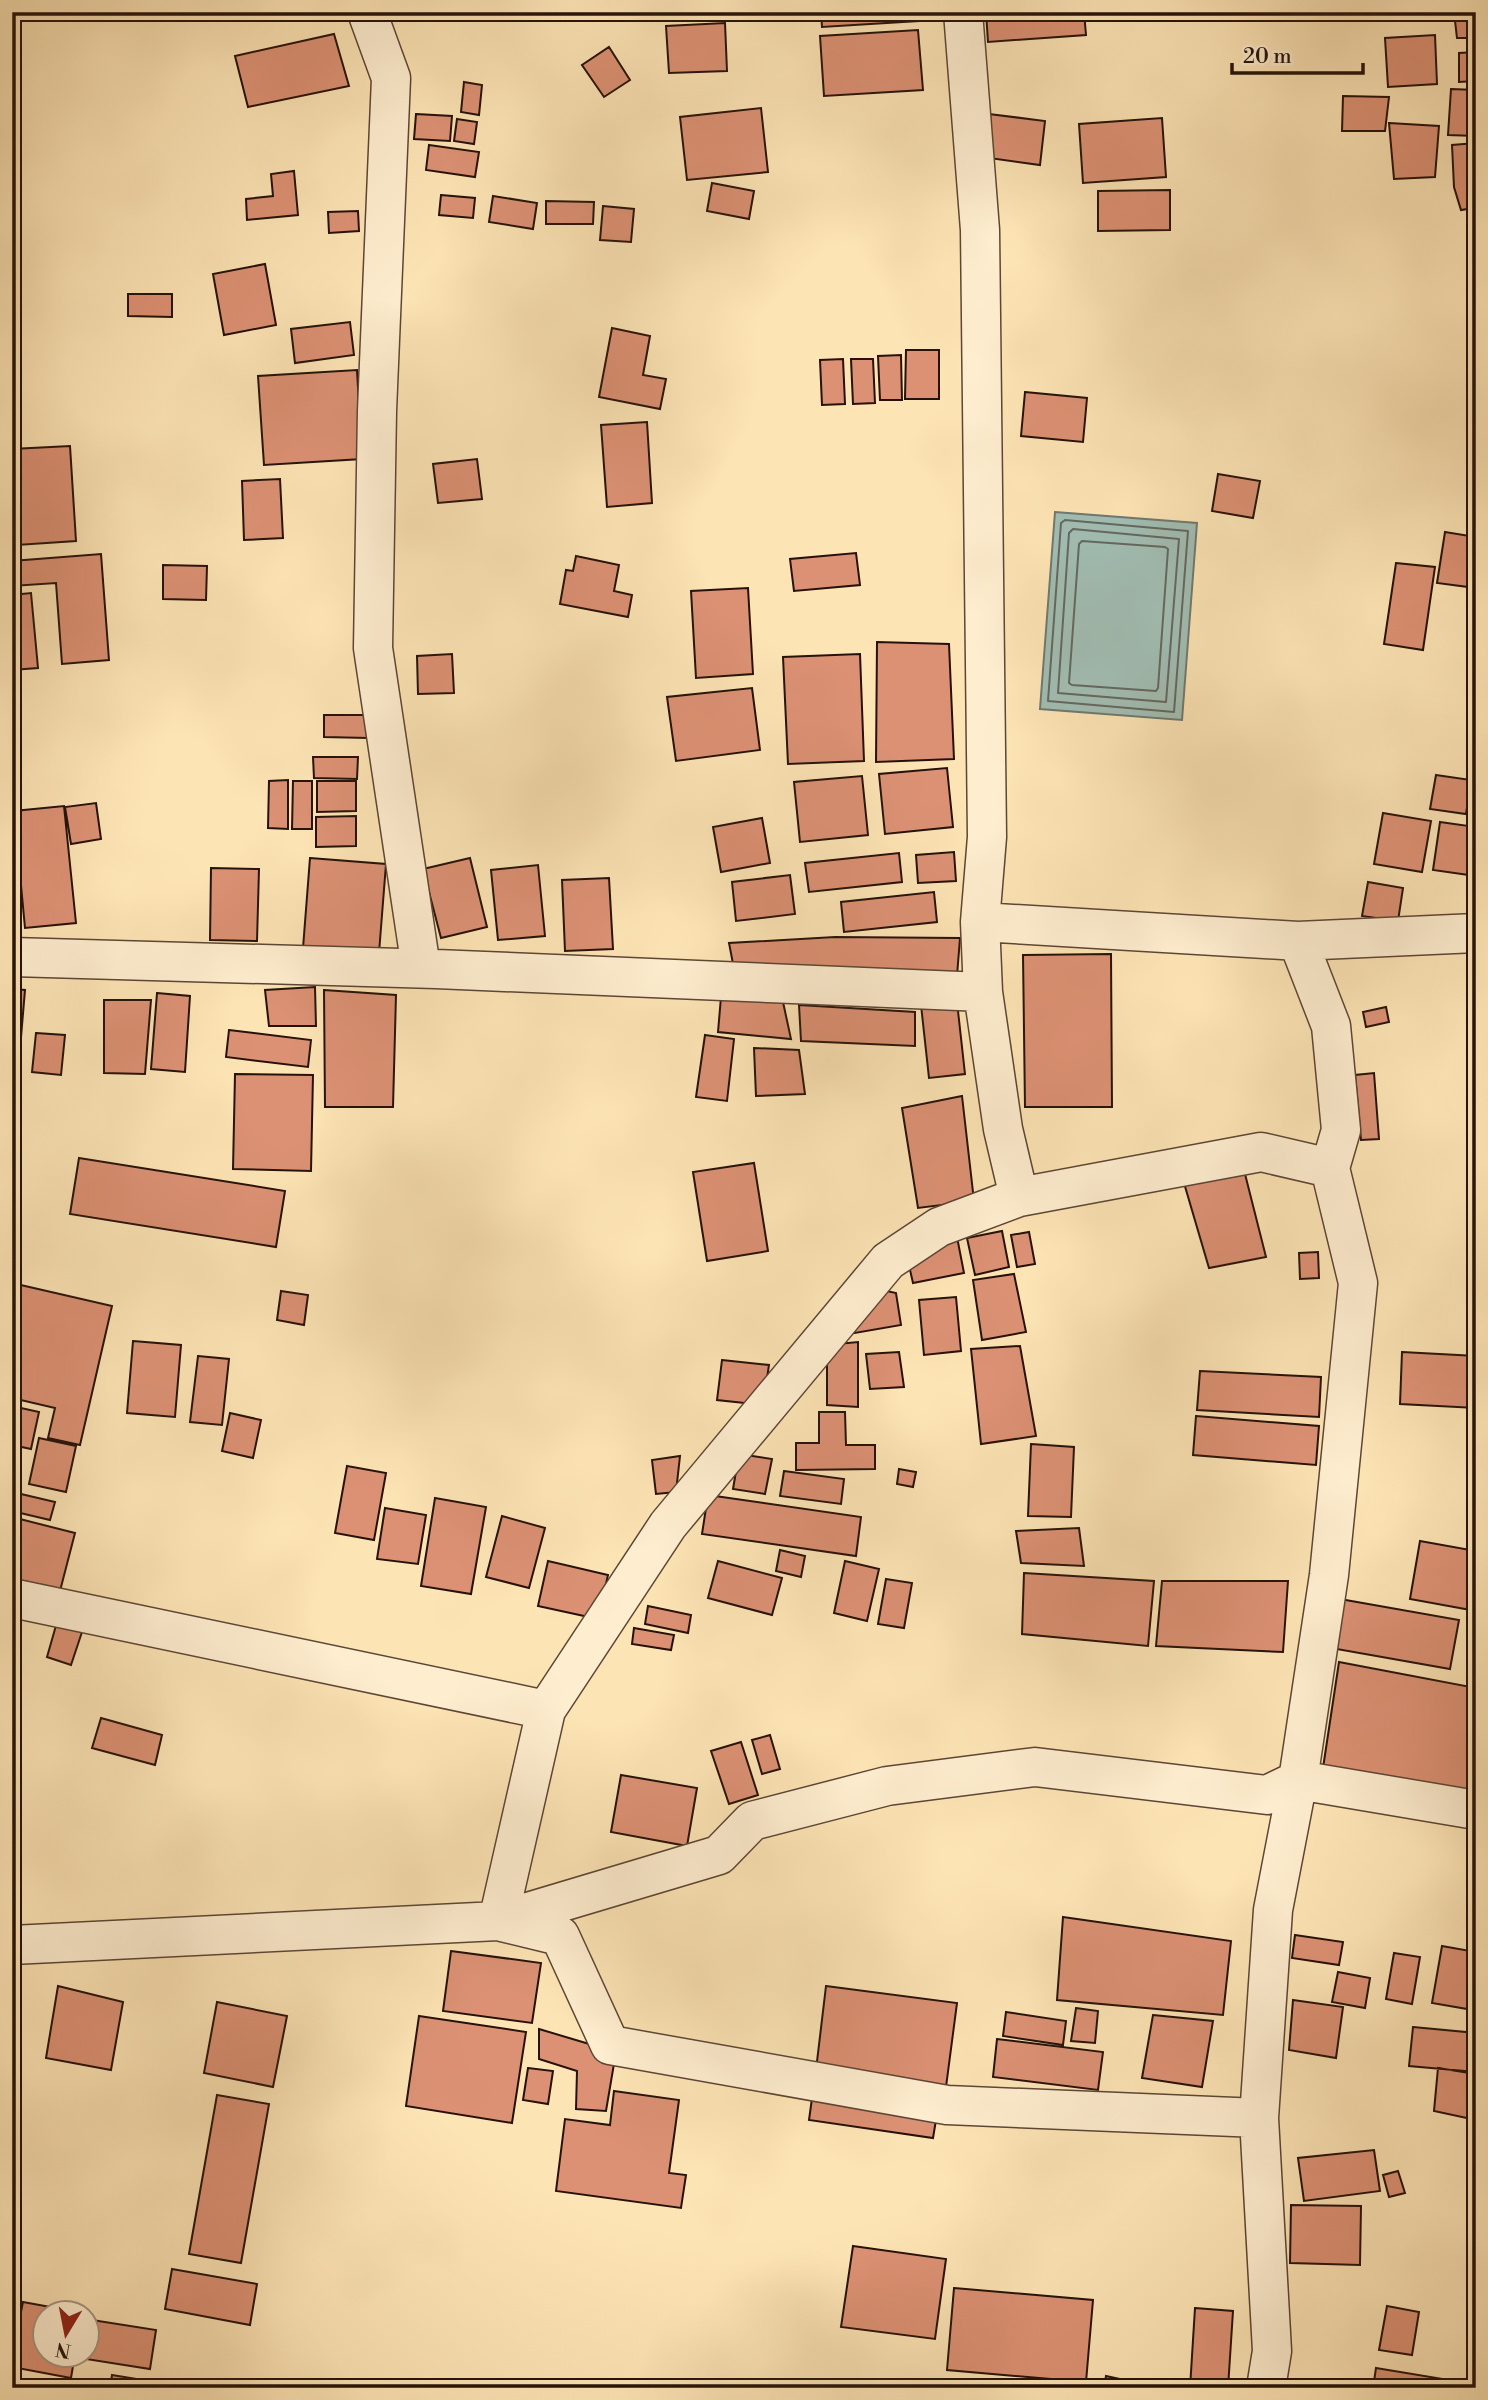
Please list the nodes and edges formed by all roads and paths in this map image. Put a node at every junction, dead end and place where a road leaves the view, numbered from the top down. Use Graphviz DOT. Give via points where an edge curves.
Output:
graph roads {
  1 [pos="367,12"];
  2 [pos="963,12"];
  3 [pos="980,922"];
  4 [pos="1476,933"];
  5 [pos="1298,941"];
  6 [pos="12,957"];
  7 [pos="421,968"];
  8 [pos="983,992"];
  9 [pos="1330,1168"];
  10 [pos="1019,1197"];
  11 [pos="12,1598"];
  12 [pos="546,1710"];
  13 [pos="1298,1780"];
  14 [pos="1476,1810"];
  15 [pos="498,1921"];
  16 [pos="12,1945"];
  17 [pos="1259,2118"];
  18 [pos="1266,2388"];
  1 -- 7 [label="street" via="391,78 373,648"];
  2 -- 3 [label="street" via="980,230 987,837"];
  3 -- 5 [label="street"];
  3 -- 8 [label="street"];
  4 -- 5 [label="street"];
  5 -- 9 [label="street" via="1331,1027 1341,1130"];
  6 -- 7 [label="street"];
  7 -- 8 [label="street"];
  8 -- 10 [label="street" via="1003,1129"];
  9 -- 10 [label="street" via="1261,1152"];
  9 -- 13 [label="street" via="1358,1283 1329,1575"];
  10 -- 12 [label="street" via="939,1227 888,1261 668,1525"];
  11 -- 12 [label="street"];
  12 -- 15 [label="street"];
  13 -- 14 [label="street"];
  13 -- 15 [label="street" via="1267,1796 1035,1767 887,1786 752,1821 719,1855"];
  13 -- 17 [label="street" via="1273,1910"];
  15 -- 16 [label="street"];
  15 -- 17 [label="street" via="560,1936 610,2045 947,2105"];
  17 -- 18 [label="street" via="1272,2351"];
}
